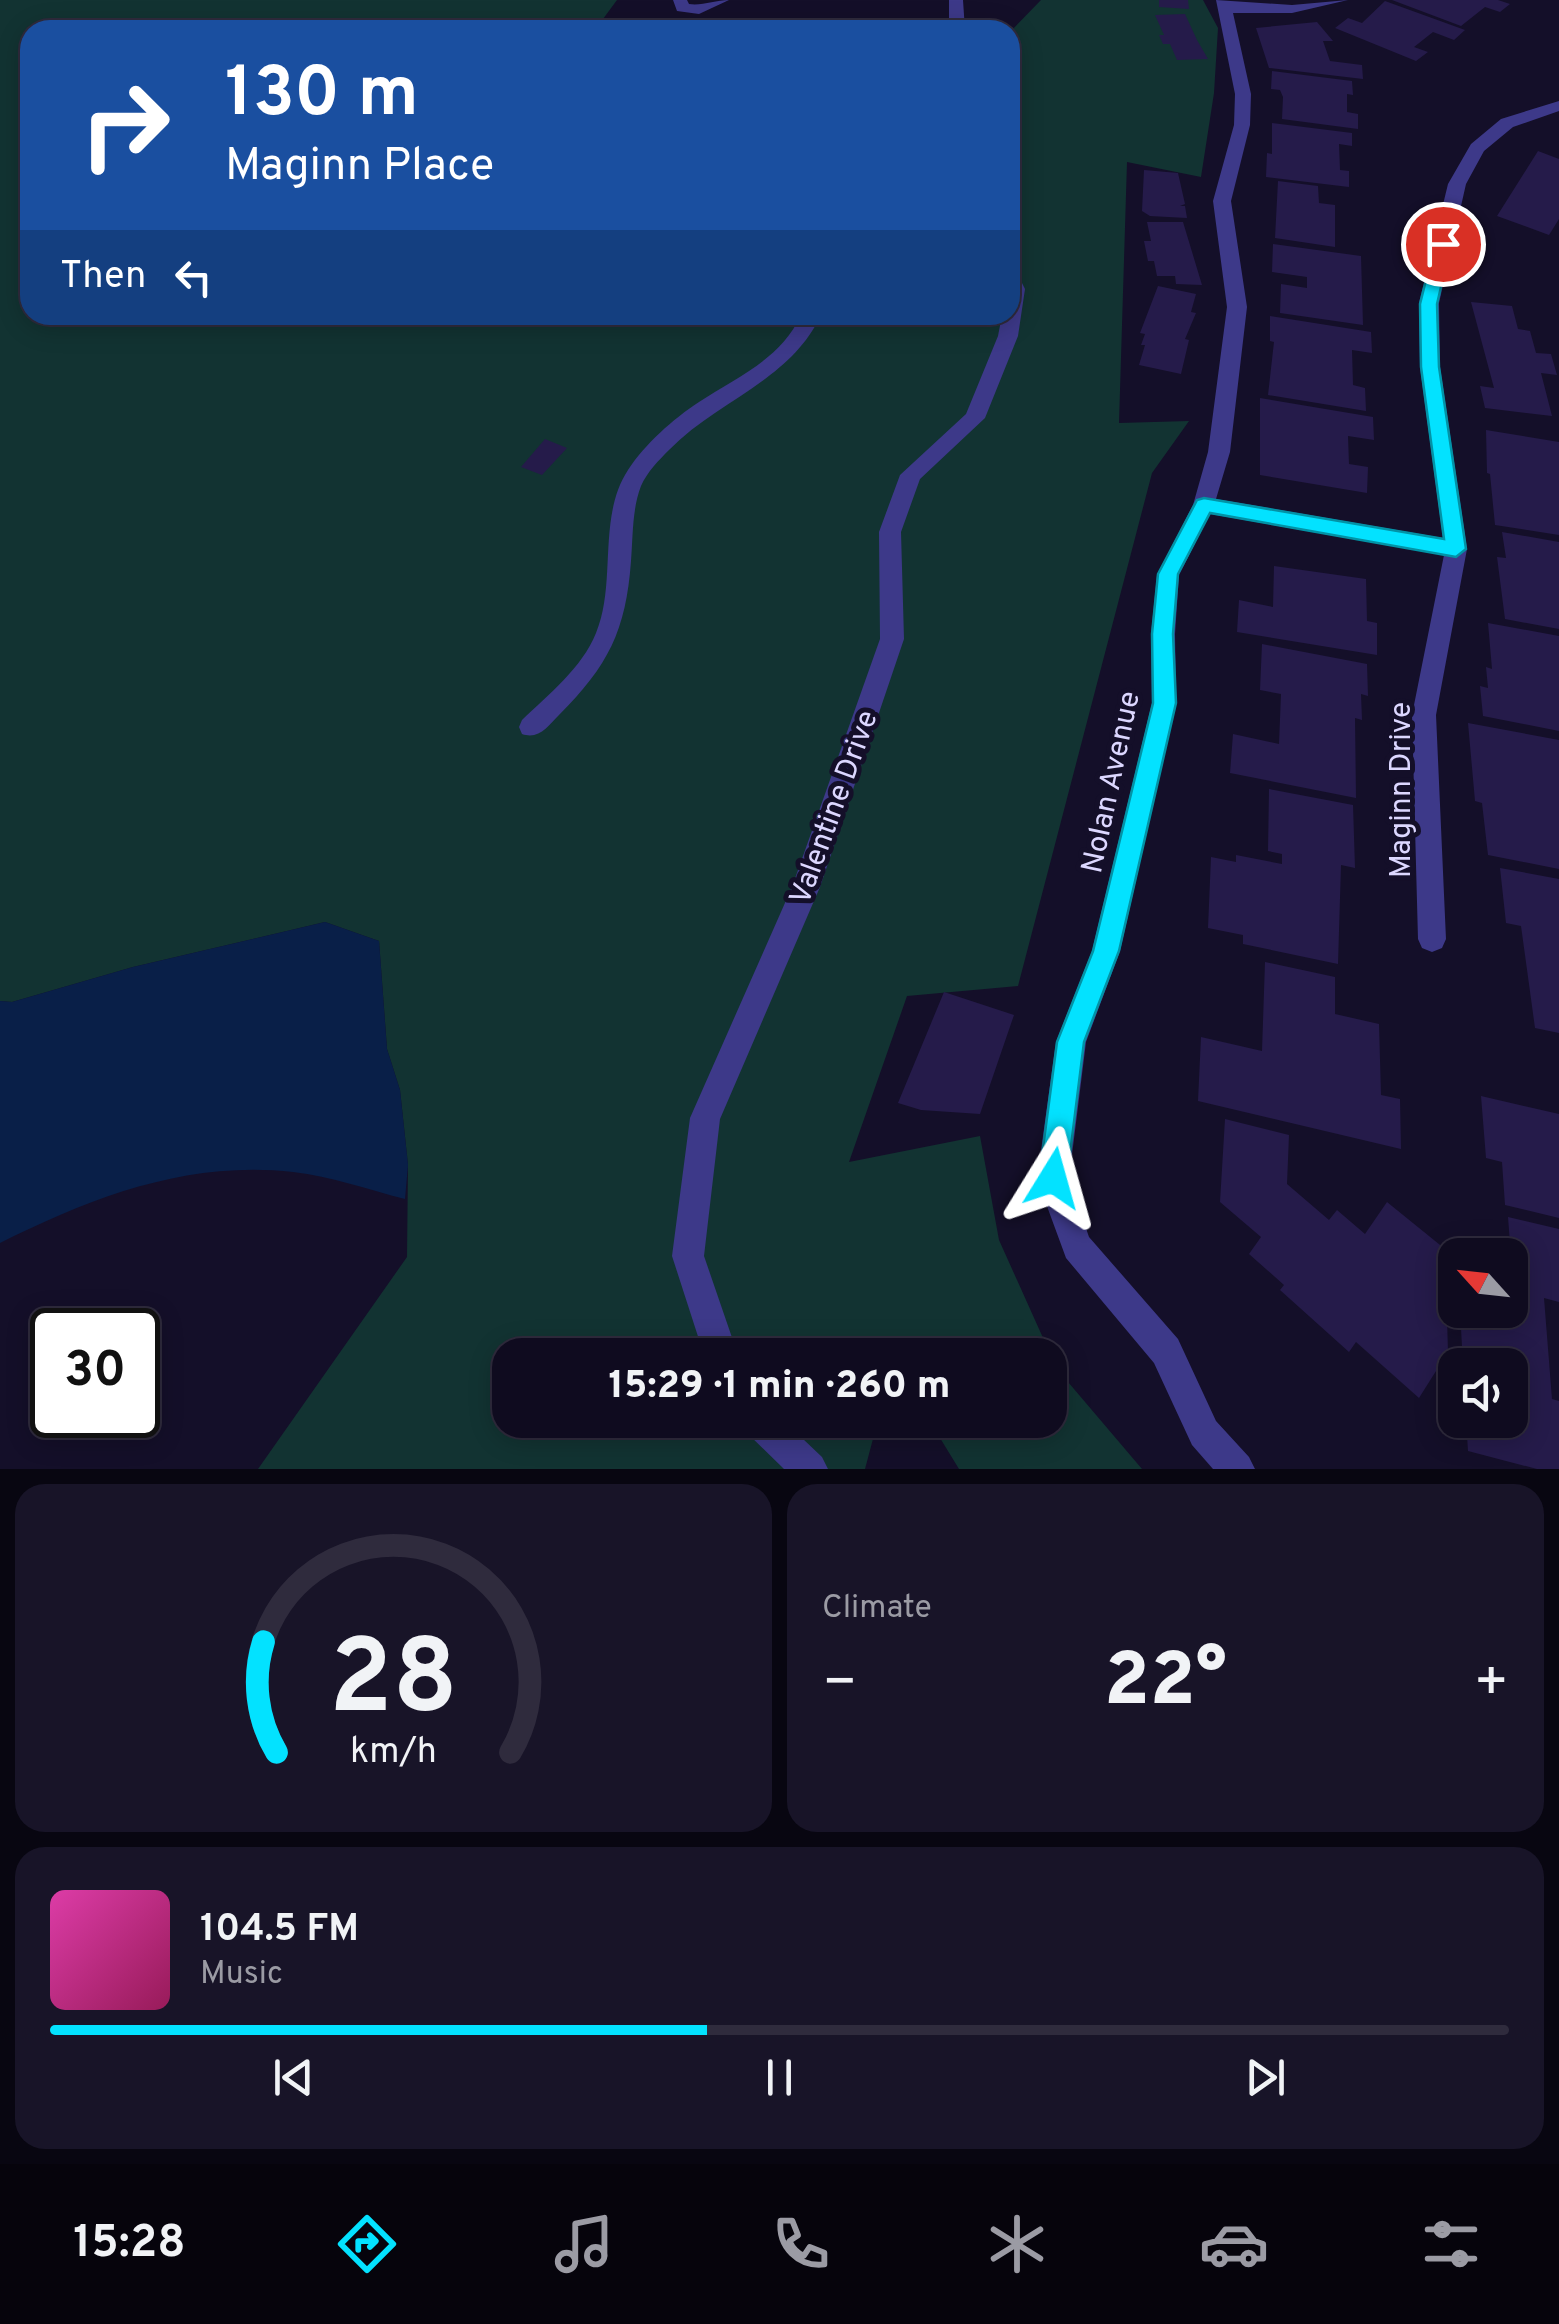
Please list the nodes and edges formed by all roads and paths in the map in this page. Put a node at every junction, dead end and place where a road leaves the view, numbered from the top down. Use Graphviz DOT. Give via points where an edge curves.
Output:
graph roads {
  1 [pos="680,0"];
  2 [pos="722,0"];
  3 [pos="1341,0"];
  4 [pos="1223,4"];
  5 [pos="1559,106"];
  6 [pos="808,325"];
  7 [pos="1010,325"];
  8 [pos="1204,505"];
  9 [pos="1456,549"];
  10 [pos="531,727"];
  11 [pos="1432,939"];
  12 [pos="715,1338"];
  13 [pos="777,1438"];
  14 [pos="810,1469"];
  15 [pos="1237,1469"];
  1 -- 2 [label="street" via="690,10"];
  3 -- 4 [label="street" via="1292,10"];
  4 -- 8 [label="street, Nolan Avenue" via="1244,94 1222,201 1237,308 1219,452"];
  5 -- 9 [label="street, Maginn Drive" via="1507,123 1477,148 1457,184 1433,286 1430,367"];
  6 -- 10 [label="street" via="803,338 764,372 692,417 632,479 608,632 579,678"];
  7 -- 12 [label="street, Valentine Drive" via="974,418 911,475 890,532 892,639 806,888 705,1118 688,1256"];
  8 -- 9 [label="street"];
  8 -- 15 [label="street, Nolan Avenue" via="1168,574 1164,703 1106,951 1070,1042 1053,1178 1078,1246 1166,1351 1204,1433"];
  9 -- 11 [label="street, Maginn Drive" via="1424,715"];
  13 -- 14 [label="street"];
}
